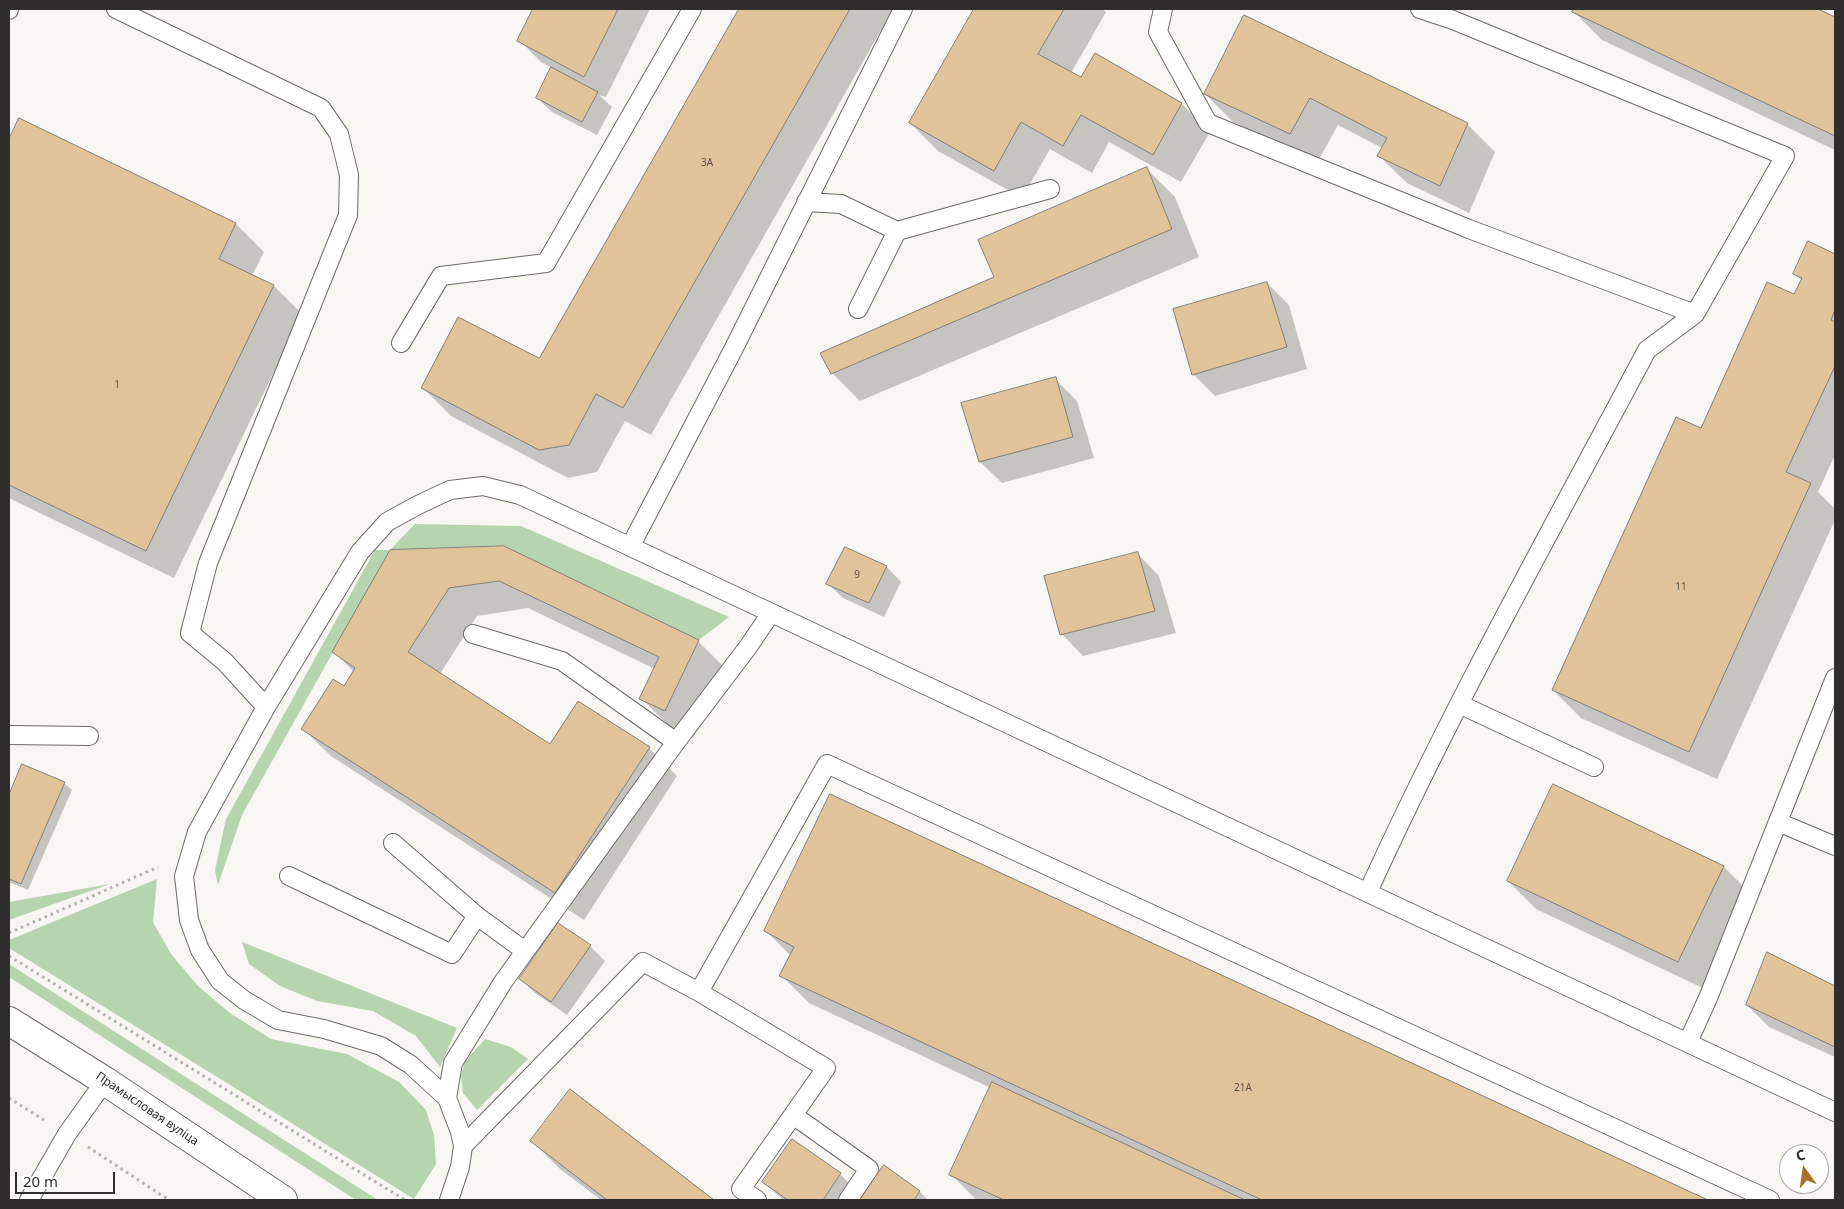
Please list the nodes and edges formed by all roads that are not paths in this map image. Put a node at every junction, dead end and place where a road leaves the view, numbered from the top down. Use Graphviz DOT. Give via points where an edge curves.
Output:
graph roads {
  1 [pos="116,9"];
  2 [pos="692,9"];
  3 [pos="903,9"];
  4 [pos="1163,9"];
  5 [pos="1420,9"];
  6 [pos="1455,14"];
  7 [pos="1050,188"];
  8 [pos="806,202"];
  9 [pos="897,231"];
  10 [pos="858,309"];
  11 [pos="1695,314"];
  12 [pos="401,343"];
  13 [pos="630,546"];
  14 [pos="771,613"];
  15 [pos="473,634"];
  16 [pos="1835,678"];
  17 [pos="1459,704"];
  18 [pos="266,707"];
  19 [pos="9,735"];
  20 [pos="90,736"];
  21 [pos="676,742"];
  22 [pos="1594,767"];
  23 [pos="1778,822"];
  24 [pos="393,843"];
  25 [pos="1835,846"];
  26 [pos="288,876"];
  27 [pos="1368,892"];
  28 [pos="477,916"];
  29 [pos="525,951"];
  30 [pos="699,992"];
  31 [pos="9,1021"];
  32 [pos="1688,1042"];
  33 [pos="105,1081"];
  34 [pos="447,1098"];
  35 [pos="1835,1112"];
  36 [pos="793,1115"];
  37 [pos="463,1146"];
  38 [pos="30,1200"];
  39 [pos="283,1200"];
  40 [pos="450,1200"];
  41 [pos="757,1200"];
  42 [pos="848,1200"];
  43 [pos="1770,1200"];
  1 -- 18 [label="lane" via="321,108 339,134 349,175 348,215 208,563 190,633 225,662"];
  2 -- 12 [label="lane" via="546,263 441,276"];
  3 -- 8 [label="lane"];
  4 -- 11 [label="lane" via="1158,32 1208,123 1469,229"];
  5 -- 6 [label="lane"];
  6 -- 11 [label="lane" via="1785,156"];
  7 -- 9 [label="lane"];
  8 -- 9 [label="lane" via="841,204"];
  8 -- 13 [label="lane"];
  9 -- 10 [label="lane"];
  11 -- 17 [label="lane" via="1647,350"];
  13 -- 14 [label="lane"];
  13 -- 18 [label="lane" via="520,495 482,486 450,490 418,504 387,522 360,552"];
  14 -- 21 [label="lane"];
  14 -- 27 [label="lane"];
  15 -- 21 [label="lane" via="562,661"];
  16 -- 23 [label="lane"];
  17 -- 22 [label="lane"];
  17 -- 27 [label="lane"];
  18 -- 34 [label="lane" via="197,832 184,876 189,920 200,950 220,981 244,1000 278,1020 381,1046 411,1065"];
  19 -- 20 [label="lane"];
  21 -- 29 [label="lane"];
  23 -- 25 [label="lane"];
  23 -- 32 [label="lane"];
  24 -- 28 [label="lane"];
  26 -- 28 [label="lane" via="452,954"];
  27 -- 32 [label="lane"];
  28 -- 29 [label="lane"];
  29 -- 34 [label="lane" via="453,1063"];
  30 -- 36 [label="lane" via="826,1068"];
  30 -- 37 [label="lane" via="643,962"];
  30 -- 43 [label="lane" via="827,764"];
  31 -- 33 [label="main road, Прамысловая вуліца"];
  32 -- 35 [label="lane"];
  33 -- 38 [label="lane" via="68,1134"];
  33 -- 39 [label="main road, Прамысловая вуліца"];
  34 -- 37 [label="lane"];
  36 -- 41 [label="lane" via="741,1189"];
  36 -- 42 [label="lane" via="869,1169"];
  37 -- 40 [label="lane"];
}
